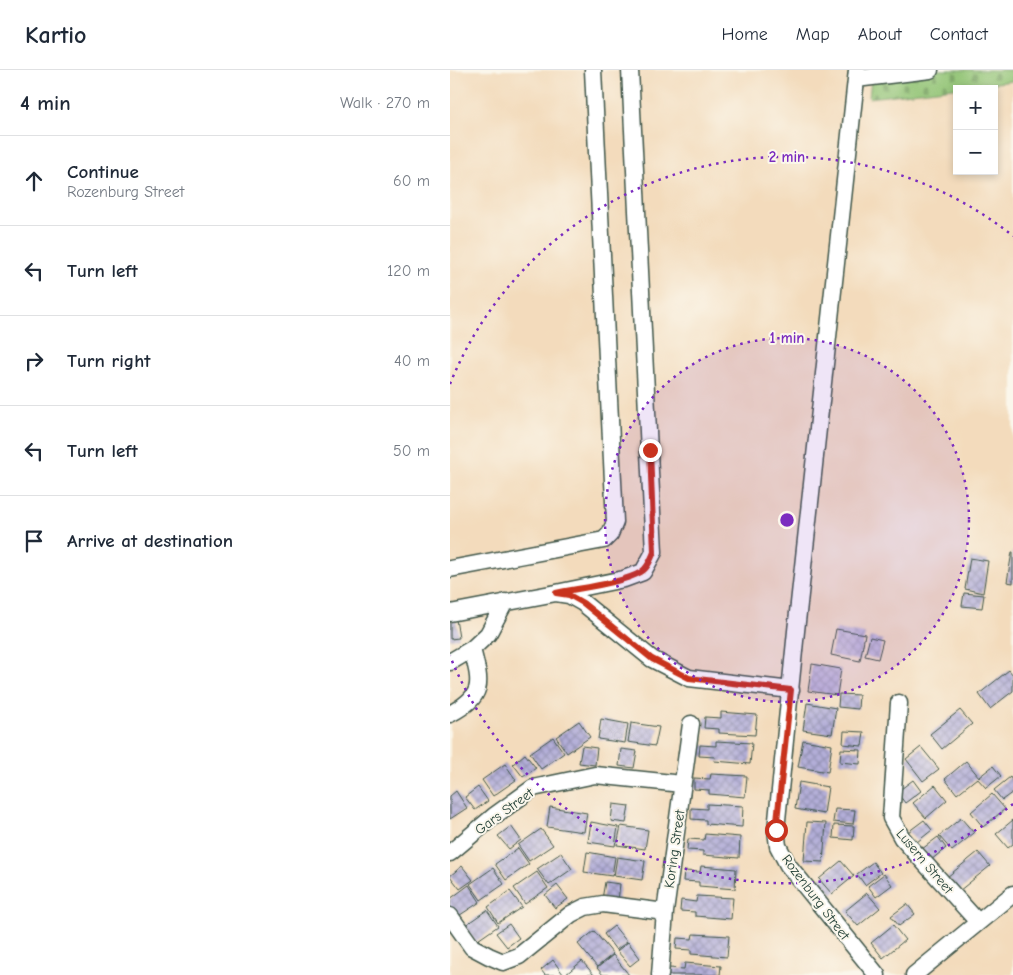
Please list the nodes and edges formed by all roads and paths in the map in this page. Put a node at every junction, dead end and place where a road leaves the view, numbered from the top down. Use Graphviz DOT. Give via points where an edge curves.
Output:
graph roads {
  1 [pos="593,70"];
  2 [pos="630,70"];
  3 [pos="930,70"];
  4 [pos="857,74"];
  5 [pos="450,569"];
  6 [pos="556,593"];
  7 [pos="505,602"];
  8 [pos="450,613"];
  9 [pos="472,649"];
  10 [pos="450,662"];
  11 [pos="791,690"];
  12 [pos="899,703"];
  13 [pos="450,714"];
  14 [pos="692,724"];
  15 [pos="682,784"];
  16 [pos="450,853"];
  17 [pos="1013,894"];
  18 [pos="666,912"];
  19 [pos="450,916"];
  20 [pos="978,922"];
  21 [pos="660,975"];
  22 [pos="877,975"];
  23 [pos="914,975"];
  1 -- 5 [label="street" via="615,522 604,540"];
  2 -- 6 [label="street" via="654,552 643,572"];
  3 -- 4 [label="street"];
  4 -- 11 [label="street, Rozenburg Street"];
  6 -- 7 [label="street"];
  6 -- 11 [label="street" via="569,595 583,603 652,659 689,678"];
  7 -- 8 [label="street"];
  7 -- 9 [label="street" via="488,634"];
  9 -- 10 [label="street"];
  9 -- 13 [label="street" via="479,679 475,695"];
  11 -- 22 [label="street, Rozenburg Street" via="776,830 778,846 788,865"];
  12 -- 20 [label="street, Lusern Street" via="891,818 902,838"];
  14 -- 15 [label="street, Koring Street"];
  15 -- 16 [label="street, Gars Street" via="596,775 533,788"];
  15 -- 18 [label="street, Koring Street"];
  17 -- 20 [label="street"];
  18 -- 19 [label="street" via="603,904 585,907 571,914 519,956 503,962 472,947"];
  18 -- 21 [label="street, Koring Street"];
  20 -- 23 [label="street"];
}
